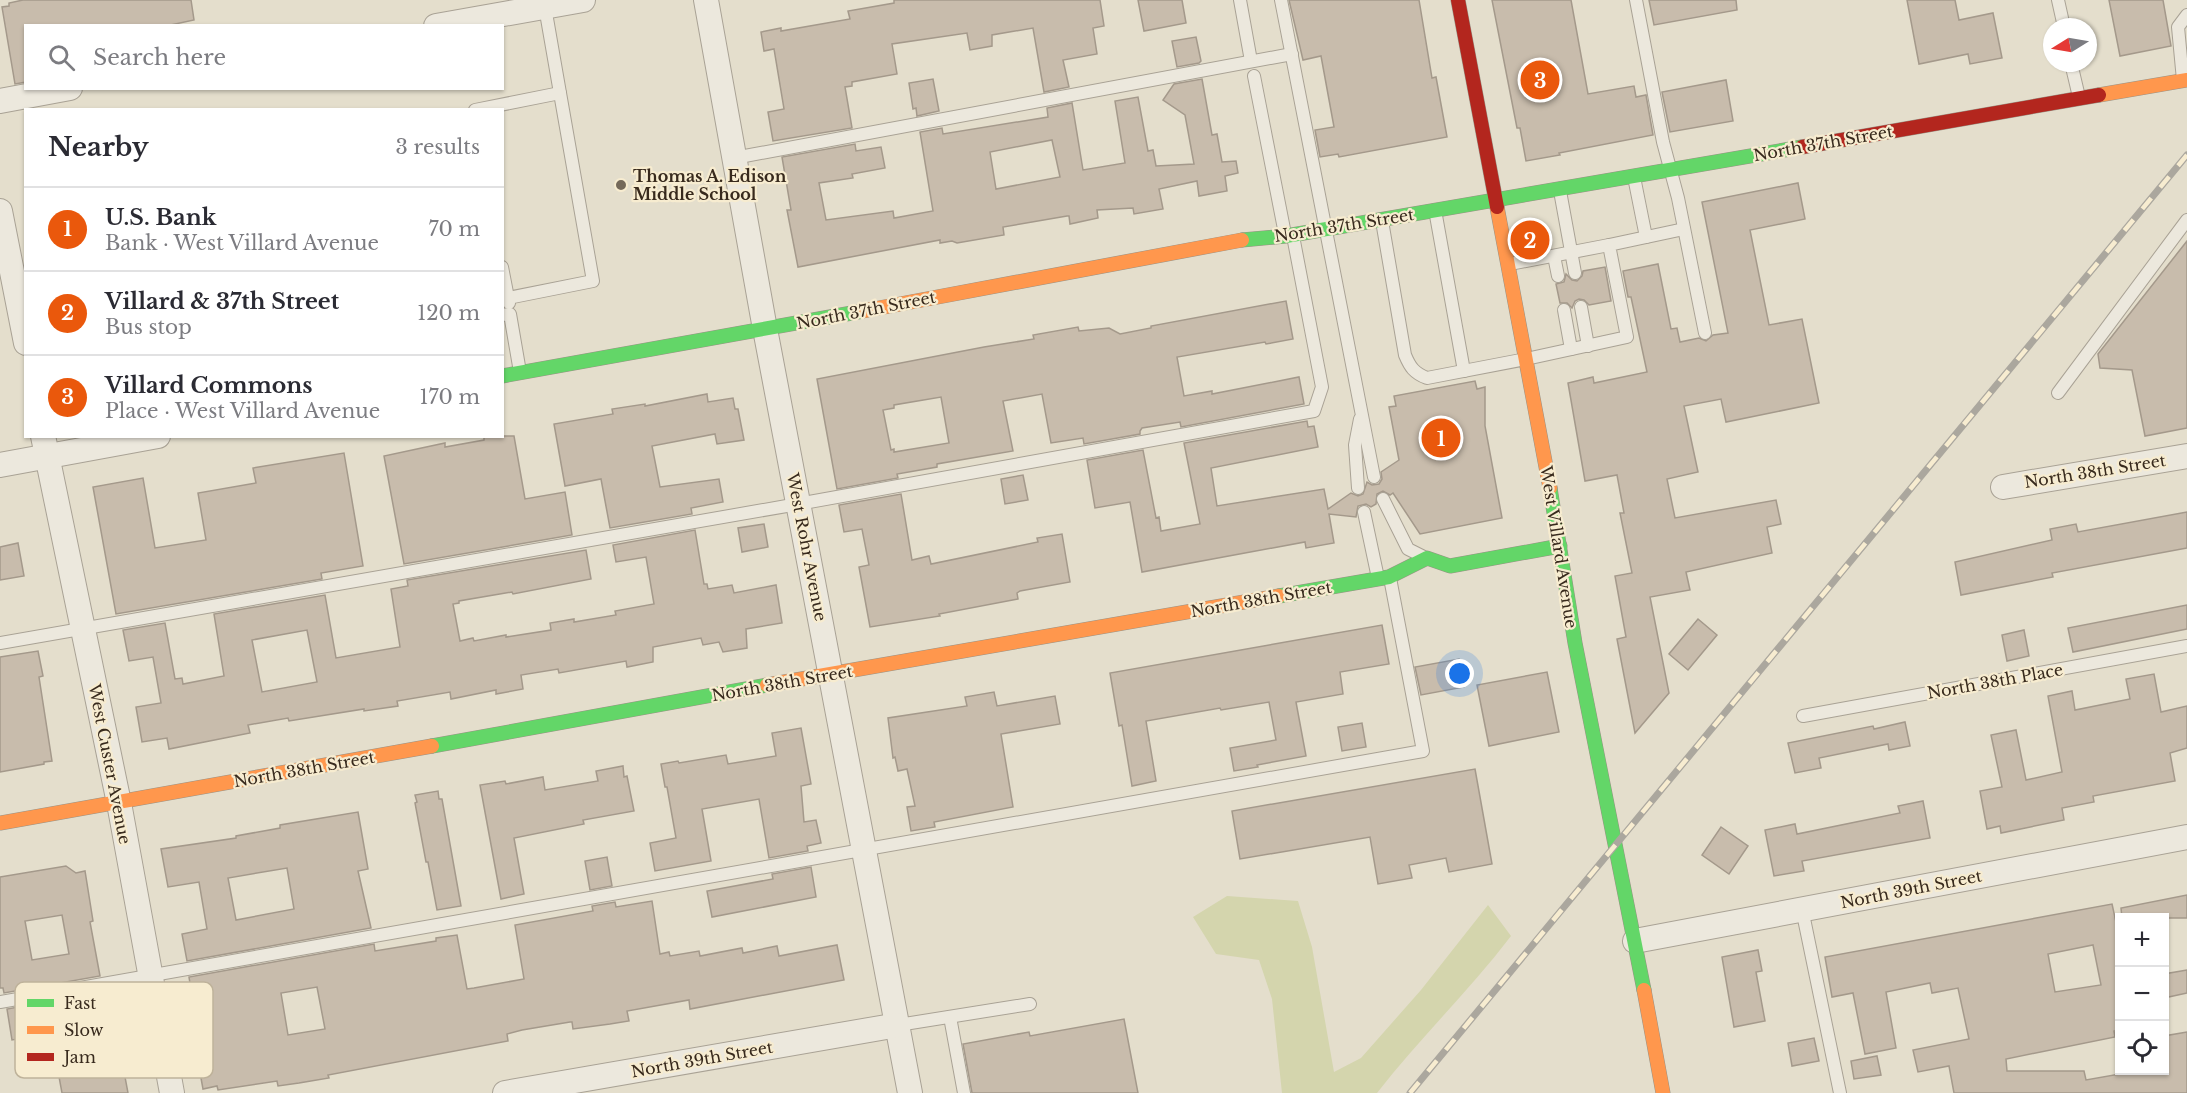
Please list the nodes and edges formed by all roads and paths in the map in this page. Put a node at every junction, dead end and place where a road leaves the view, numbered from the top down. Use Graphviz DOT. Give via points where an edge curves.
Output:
graph roads {
  1 [pos="583,0"];
  2 [pos="706,0"];
  3 [pos="1240,0"];
  4 [pos="1281,0"];
  5 [pos="1458,0"];
  6 [pos="1636,0"];
  7 [pos="2058,0"];
  8 [pos="545,7"];
  9 [pos="2187,15"];
  10 [pos="2062,18"];
  11 [pos="447,24"];
  12 [pos="1292,54"];
  13 [pos="1251,61"];
  14 [pos="2073,72"];
  15 [pos="1254,76"];
  16 [pos="2185,81"];
  17 [pos="58,90"];
  18 [pos="560,93"];
  19 [pos="2079,99"];
  20 [pos="0,100"];
  21 [pos="485,108"];
  22 [pos="734,158"];
  23 [pos="1671,169"];
  24 [pos="1634,175"];
  25 [pos="1559,188"];
  26 [pos="1496,199"];
  27 [pos="1435,210"];
  28 [pos="0,211"];
  29 [pos="1382,219"];
  30 [pos="2187,220"];
  31 [pos="1327,229"];
  32 [pos="1684,229"];
  33 [pos="1289,236"];
  34 [pos="1646,237"];
  35 [pos="1609,245"];
  36 [pos="1571,252"];
  37 [pos="1554,256"];
  38 [pos="1508,264"];
  39 [pos="1575,273"];
  40 [pos="1558,276"];
  41 [pos="504,277"];
  42 [pos="6,278"];
  43 [pos="508,298"];
  44 [pos="1581,307"];
  45 [pos="1564,310"];
  46 [pos="506,314"];
  47 [pos="765,329"];
  48 [pos="1705,333"];
  49 [pos="24,336"];
  50 [pos="1588,346"];
  51 [pos="1571,349"];
  52 [pos="1526,359"];
  53 [pos="1464,371"];
  54 [pos="520,372"];
  55 [pos="504,375"];
  56 [pos="2058,393"];
  57 [pos="1361,412"];
  58 [pos="135,438"];
  59 [pos="45,446"];
  60 [pos="2187,456"];
  61 [pos="0,465"];
  62 [pos="1374,477"];
  63 [pos="2003,487"];
  64 [pos="1358,488"];
  65 [pos="1383,499"];
  66 [pos="798,504"];
  67 [pos="1364,512"];
  68 [pos="1560,546"];
  69 [pos="1427,558"];
  70 [pos="1384,578"];
  71 [pos="83,629"];
  72 [pos="0,644"];
  73 [pos="2187,646"];
  74 [pos="831,674"];
  75 [pos="1803,716"];
  76 [pos="119,803"];
  77 [pos="0,823"];
  78 [pos="2187,837"];
  79 [pos="864,849"];
  80 [pos="1802,909"];
  81 [pos="1635,941"];
  82 [pos="150,977"];
  83 [pos="120,982"];
  84 [pos="151,982"];
  85 [pos="15,1000"];
  86 [pos="0,1002"];
  87 [pos="1030,1004"];
  88 [pos="950,1017"];
  89 [pos="898,1025"];
  90 [pos="169,1078"];
  91 [pos="172,1093"];
  92 [pos="505,1093"];
  93 [pos="910,1093"];
  94 [pos="964,1093"];
  95 [pos="1663,1093"];
  96 [pos="1840,1093"];
  1 -- 8 [label="street"];
  2 -- 22 [label="street, West Rohr Avenue"];
  3 -- 13 [label="lane"];
  4 -- 12 [label="lane"];
  5 -- 26 [label="street, West Villard Avenue"];
  6 -- 23 [label="lane"];
  7 -- 10 [label="lane"];
  8 -- 11 [label="street"];
  8 -- 18 [label="lane"];
  9 -- 16 [label="lane" via="2178,27"];
  12 -- 13 [label="lane"];
  12 -- 31 [label="lane"];
  13 -- 22 [label="lane"];
  14 -- 19 [label="lane"];
  15 -- 33 [label="lane"];
  16 -- 19 [label="street, North 37th Street"];
  17 -- 20 [label="street"];
  18 -- 21 [label="lane"];
  18 -- 43 [label="lane" via="593,281"];
  19 -- 23 [label="street, North 37th Street"];
  22 -- 47 [label="street, West Rohr Avenue"];
  23 -- 24 [label="street, North 37th Street"];
  23 -- 32 [label="lane"];
  24 -- 25 [label="street, North 37th Street"];
  24 -- 34 [label="lane"];
  25 -- 26 [label="street, North 37th Street"];
  25 -- 36 [label="lane"];
  26 -- 27 [label="street, North 37th Street"];
  26 -- 38 [label="street, West Villard Avenue"];
  27 -- 29 [label="street, North 37th Street"];
  27 -- 53 [label="lane"];
  28 -- 42 [label="street"];
  29 -- 31 [label="street, North 37th Street"];
  29 -- 53 [label="lane" via="1405,355 1411,367 1426,378"];
  30 -- 56 [label="lane"];
  31 -- 33 [label="street, North 37th Street"];
  31 -- 57 [label="lane"];
  32 -- 34 [label="lane"];
  32 -- 48 [label="lane"];
  33 -- 47 [label="street, North 37th Street" via="1243,240"];
  33 -- 66 [label="lane" via="1322,387 1314,411"];
  34 -- 35 [label="lane"];
  35 -- 36 [label="lane"];
  35 -- 50 [label="lane" via="1627,337"];
  36 -- 37 [label="lane"];
  36 -- 39 [label="lane"];
  37 -- 38 [label="lane"];
  37 -- 40 [label="lane"];
  38 -- 52 [label="street, West Villard Avenue"];
  41 -- 43 [label="lane"];
  42 -- 49 [label="street"];
  43 -- 46 [label="lane"];
  44 -- 50 [label="lane"];
  45 -- 51 [label="lane"];
  46 -- 54 [label="lane"];
  47 -- 54 [label="street, North 37th Street"];
  47 -- 66 [label="street, West Rohr Avenue"];
  50 -- 51 [label="lane"];
  51 -- 52 [label="lane"];
  52 -- 53 [label="lane"];
  52 -- 68 [label="street, West Villard Avenue"];
  54 -- 55 [label="street, North 37th Street"];
  57 -- 62 [label="lane"];
  57 -- 64 [label="lane" via="1355,445"];
  58 -- 59 [label="street"];
  59 -- 61 [label="street"];
  59 -- 71 [label="street, West Custer Avenue"];
  60 -- 63 [label="street, North 38th Street"];
  65 -- 69 [label="lane" via="1408,549"];
  66 -- 71 [label="lane"];
  66 -- 74 [label="street, West Rohr Avenue"];
  67 -- 70 [label="lane"];
  68 -- 69 [label="street" via="1450,566"];
  68 -- 81 [label="street, West Villard Avenue" via="1575,643"];
  69 -- 70 [label="street, North 38th Street"];
  70 -- 74 [label="street, North 38th Street"];
  70 -- 79 [label="lane" via="1423,751"];
  71 -- 72 [label="lane"];
  71 -- 76 [label="street, West Custer Avenue"];
  73 -- 75 [label="lane, North 38th Place"];
  74 -- 76 [label="street, North 38th Street"];
  74 -- 79 [label="street, West Rohr Avenue"];
  76 -- 77 [label="street, North 38th Street"];
  76 -- 82 [label="street, West Custer Avenue"];
  78 -- 80 [label="street, North 39th Street"];
  79 -- 82 [label="lane"];
  79 -- 89 [label="street, West Rohr Avenue"];
  80 -- 81 [label="street, North 39th Street"];
  80 -- 96 [label="lane"];
  81 -- 95 [label="street, West Villard Avenue"];
  82 -- 83 [label="lane"];
  82 -- 84 [label="street, West Custer Avenue"];
  85 -- 86 [label="lane"];
  87 -- 88 [label="lane"];
  88 -- 89 [label="lane"];
  88 -- 94 [label="lane"];
  89 -- 92 [label="street, North 39th Street"];
  89 -- 93 [label="street, West Rohr Avenue"];
  90 -- 91 [label="street, West Custer Avenue"];
}
